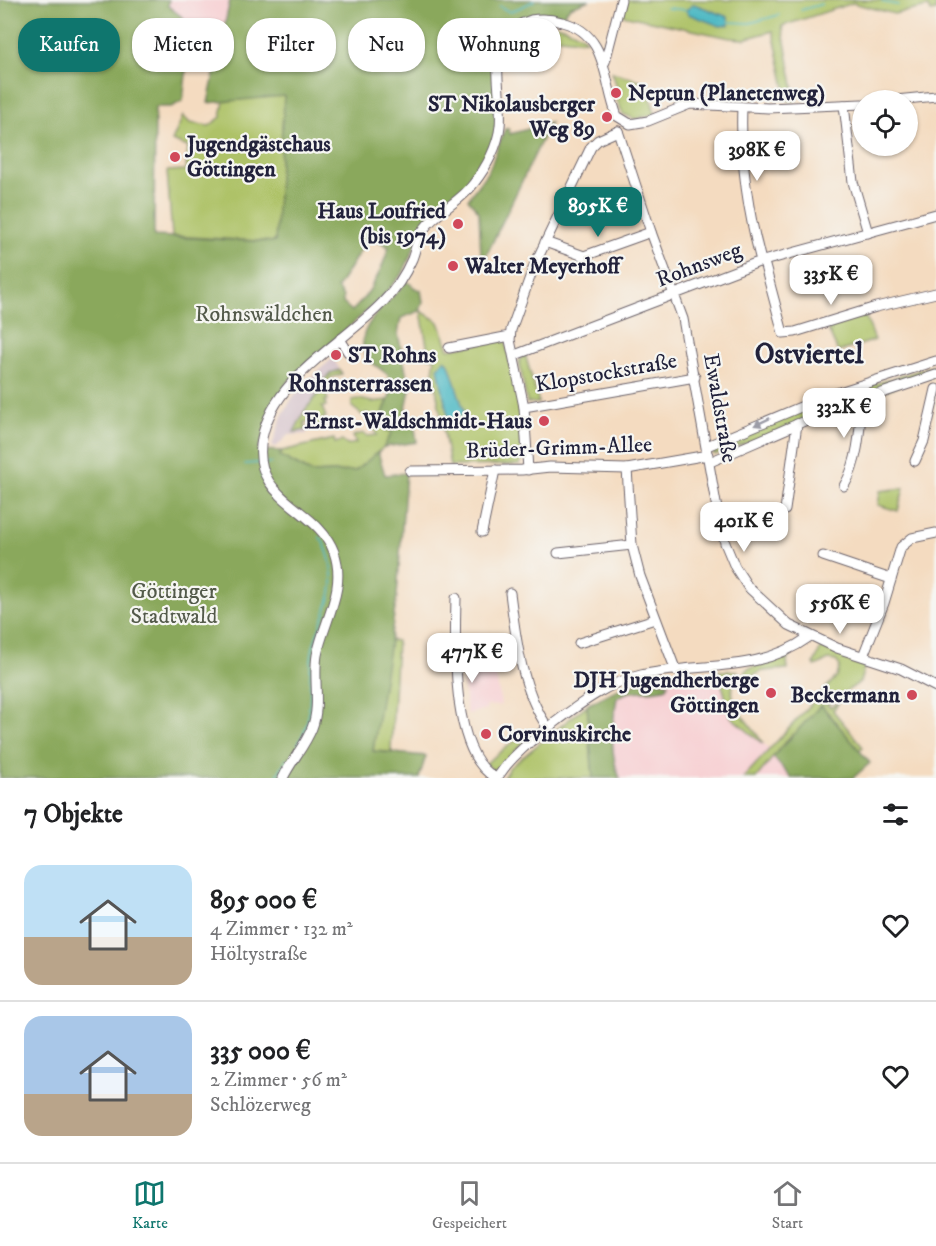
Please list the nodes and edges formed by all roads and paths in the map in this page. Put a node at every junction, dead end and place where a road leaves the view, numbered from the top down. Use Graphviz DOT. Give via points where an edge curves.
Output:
graph roads {
  1 [pos="621,0"];
  2 [pos="610,38"];
  3 [pos="593,41"];
  4 [pos="605,64"];
  5 [pos="936,96"];
  6 [pos="918,98"];
  7 [pos="844,105"];
  8 [pos="852,105"];
  9 [pos="742,107"];
  10 [pos="623,122"];
  11 [pos="618,131"];
  12 [pos="936,214"];
  13 [pos="651,232"];
  14 [pos="868,233"];
  15 [pos="545,242"];
  16 [pos="762,262"];
  17 [pos="936,293"];
  18 [pos="675,295"];
  19 [pos="510,336"];
  20 [pos="340,339"];
  21 [pos="449,348"];
  22 [pos="348,352"];
  23 [pos="515,356"];
  24 [pos="936,361"];
  25 [pos="936,375"];
  26 [pos="695,377"];
  27 [pos="936,389"];
  28 [pos="862,399"];
  29 [pos="524,406"];
  30 [pos="797,424"];
  31 [pos="708,454"];
  32 [pos="915,461"];
  33 [pos="627,469"];
  34 [pos="495,470"];
  35 [pos="528,470"];
  36 [pos="410,471"];
  37 [pos="844,486"];
  38 [pos="785,510"];
  39 [pos="482,532"];
  40 [pos="936,533"];
  41 [pos="632,545"];
  42 [pos="558,553"];
  43 [pos="823,556"];
  44 [pos="891,579"];
  45 [pos="510,593"];
  46 [pos="456,598"];
  47 [pos="655,619"];
  48 [pos="809,637"];
  49 [pos="579,643"];
  50 [pos="863,656"];
  51 [pos="675,671"];
  52 [pos="936,687"];
  53 [pos="548,728"];
  54 [pos="483,775"];
  55 [pos="283,778"];
  56 [pos="497,778"];
  1 -- 2 [label="street"];
  2 -- 3 [label="street"];
  2 -- 4 [label="street"];
  3 -- 4 [label="street"];
  3 -- 20 [label="street" via="577,27 549,19 528,21 509,36 496,65 500,129 483,170 465,195 424,228 404,276 383,302"];
  4 -- 10 [label="street" via="615,111"];
  5 -- 6 [label="street"];
  7 -- 8 [label="street"];
  7 -- 9 [label="street"];
  7 -- 14 [label="street" via="853,182"];
  9 -- 10 [label="street" via="690,104 648,121"];
  9 -- 16 [label="street" via="745,194"];
  10 -- 11 [label="street"];
  11 -- 13 [label="street, Ewaldstraße"];
  11 -- 15 [label="street" via="591,147"];
  12 -- 14 [label="street, Rohnsweg"];
  13 -- 15 [label="street" via="584,256"];
  13 -- 18 [label="street, Ewaldstraße"];
  14 -- 16 [label="street, Rohnsweg"];
  15 -- 19 [label="street"];
  16 -- 17 [label="street" via="785,334"];
  16 -- 18 [label="street, Rohnsweg"];
  18 -- 23 [label="street, Rohnsweg"];
  18 -- 26 [label="street, Ewaldstraße"];
  19 -- 21 [label="street"];
  19 -- 23 [label="street"];
  20 -- 22 [label="street"];
  20 -- 55 [label="street" via="283,395 269,418 262,442 262,462 269,482 325,535 334,551 338,578 317,656 315,716 307,740"];
  23 -- 29 [label="street"];
  24 -- 31 [label="street, Brüder-Grimm-Allee, one-way" via="827,396"];
  25 -- 28 [label="street, Brüder-Grimm-Allee"];
  26 -- 29 [label="street, Klopstockstraße"];
  26 -- 31 [label="street, Ewaldstraße"];
  27 -- 32 [label="street" via="924,441"];
  28 -- 30 [label="street, Brüder-Grimm-Allee"];
  28 -- 37 [label="street" via="855,457"];
  29 -- 35 [label="street"];
  30 -- 31 [label="street, Brüder-Grimm-Allee"];
  30 -- 38 [label="street"];
  31 -- 33 [label="street, Brüder-Grimm-Allee"];
  31 -- 48 [label="street, Ewaldstraße" via="721,529 735,567 748,587 775,613"];
  33 -- 35 [label="street, Brüder-Grimm-Allee"];
  33 -- 41 [label="street"];
  34 -- 35 [label="street, Brüder-Grimm-Allee"];
  34 -- 36 [label="street, Brüder-Grimm-Allee"];
  34 -- 39 [label="street"];
  40 -- 44 [label="street" via="903,544"];
  41 -- 42 [label="street"];
  41 -- 47 [label="street"];
  43 -- 44 [label="street"];
  44 -- 50 [label="street"];
  45 -- 53 [label="street" via="528,689"];
  46 -- 54 [label="street" via="455,652 463,718"];
  47 -- 49 [label="street"];
  47 -- 51 [label="street"];
  48 -- 50 [label="street, Ewaldstraße"];
  48 -- 51 [label="street" via="783,653 756,662"];
  50 -- 52 [label="street, Ewaldstraße"];
  51 -- 53 [label="street" via="620,681"];
  53 -- 56 [label="street" via="513,758"];
  54 -- 56 [label="street"];
}
